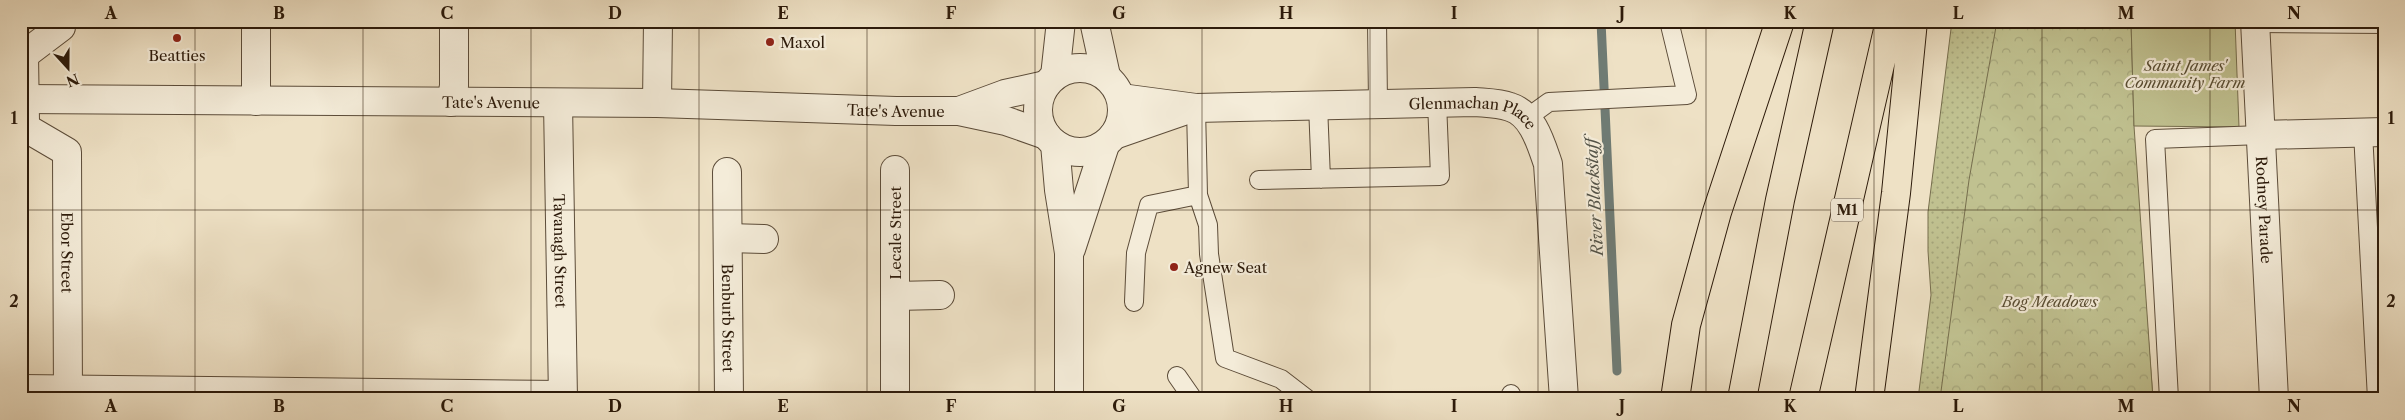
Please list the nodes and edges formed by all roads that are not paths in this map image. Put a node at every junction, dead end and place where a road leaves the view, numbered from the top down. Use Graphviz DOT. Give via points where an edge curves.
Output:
graph roads {
  1 [pos="61,21"];
  2 [pos="256,21"];
  3 [pos="454,21"];
  4 [pos="658,21"];
  5 [pos="1061,21"];
  6 [pos="1094,21"];
  7 [pos="1377,21"];
  8 [pos="1669,21"];
  9 [pos="1780,21"];
  10 [pos="1820,21"];
  11 [pos="1890,21"];
  12 [pos="1913,21"];
  13 [pos="2255,22"];
  14 [pos="2384,24"];
  15 [pos="22,54"];
  16 [pos="1106,76"];
  17 [pos="1051,81"];
  18 [pos="1121,98"];
  19 [pos="23,99"];
  20 [pos="256,101"];
  21 [pos="451,102"];
  22 [pos="1437,102"];
  23 [pos="558,103"];
  24 [pos="1378,103"];
  25 [pos="657,104"];
  26 [pos="1318,105"];
  27 [pos="1194,108"];
  28 [pos="958,111"];
  29 [pos="1527,118"];
  30 [pos="24,130"];
  31 [pos="2373,132"];
  32 [pos="2261,135"];
  33 [pos="1051,140"];
  34 [pos="1109,140"];
  35 [pos="895,170"];
  36 [pos="727,172"];
  37 [pos="1321,179"];
  38 [pos="1259,180"];
  39 [pos="1198,195"];
  40 [pos="728,238"];
  41 [pos="764,239"];
  42 [pos="1069,253"];
  43 [pos="2376,260"];
  44 [pos="895,296"];
  45 [pos="940,296"];
  46 [pos="1134,302"];
  47 [pos="1176,376"];
  48 [pos="21,389"];
  49 [pos="68,394"];
  50 [pos="563,397"];
  51 [pos="729,399"];
  52 [pos="895,399"];
  53 [pos="1069,399"];
  54 [pos="1193,399"];
  55 [pos="1307,399"];
  56 [pos="1564,399"];
  57 [pos="1675,399"];
  58 [pos="1742,399"];
  59 [pos="1804,399"];
  60 [pos="1869,399"];
  61 [pos="2169,399"];
  62 [pos="2274,399"];
  63 [pos="2377,399"];
  1 -- 15 [label="street" via="61,27"];
  2 -- 20 [label="street"];
  3 -- 21 [label="street"];
  4 -- 25 [label="street"];
  5 -- 17 [label="street"];
  6 -- 16 [label="street"];
  7 -- 24 [label="lane"];
  8 -- 29 [label="lane" via="1687,95 1560,100 1549,102"];
  9 -- 57 [label="highway" via="1717,212 1686,325"];
  10 -- 58 [label="highway" via="1780,200"];
  11 -- 59 [label="highway, M1"];
  12 -- 60 [label="highway" via="1896,193"];
  13 -- 14 [label="lane"];
  13 -- 32 [label="street, Rodney Parade"];
  15 -- 19 [label="street"];
  16 -- 17 [label="street" via="1080,68 1067,70"];
  16 -- 18 [label="street"];
  17 -- 28 [label="street, Tate's Avenue"];
  17 -- 33 [label="street" via="1040,97 1038,110 1040,123"];
  18 -- 27 [label="street"];
  18 -- 34 [label="street" via="1120,124"];
  19 -- 20 [label="street, Tate's Avenue"];
  19 -- 30 [label="street"];
  20 -- 21 [label="street, Tate's Avenue"];
  21 -- 23 [label="street, Tate's Avenue"];
  22 -- 24 [label="street, Glenmachan Place"];
  22 -- 29 [label="street, Glenmachan Place" via="1475,102 1512,107"];
  22 -- 37 [label="lane" via="1440,176"];
  23 -- 25 [label="street, Tate's Avenue"];
  23 -- 50 [label="street, Tavanagh Street"];
  24 -- 26 [label="street, Glenmachan Place"];
  25 -- 28 [label="street, Tate's Avenue"];
  26 -- 27 [label="street, Glenmachan Place"];
  26 -- 37 [label="lane"];
  27 -- 34 [label="street"];
  27 -- 39 [label="lane"];
  28 -- 33 [label="street, Tate's Avenue" via="1006,121"];
  29 -- 56 [label="street, Glenmachan Place" via="1538,136 1548,164"];
  30 -- 49 [label="street, Ebor Street" via="67,152"];
  31 -- 32 [label="street"];
  31 -- 43 [label="lane"];
  32 -- 61 [label="lane" via="2155,139"];
  32 -- 62 [label="street, Rodney Parade"];
  33 -- 34 [label="street" via="1067,150 1080,152 1093,150"];
  33 -- 42 [label="street"];
  34 -- 42 [label="street"];
  35 -- 44 [label="street, Lecale Street"];
  36 -- 40 [label="street, Benburb Street"];
  37 -- 38 [label="lane"];
  39 -- 46 [label="lane" via="1149,205 1136,253"];
  39 -- 55 [label="lane" via="1208,225 1209,254 1225,358 1281,378"];
  40 -- 41 [label="street"];
  40 -- 51 [label="street, Benburb Street"];
  42 -- 53 [label="street"];
  43 -- 63 [label="lane"];
  44 -- 45 [label="street, Lecale Street"];
  44 -- 52 [label="street, Lecale Street"];
  47 -- 54 [label="lane"];
  48 -- 49 [label="street"];
  49 -- 50 [label="street"];
}
